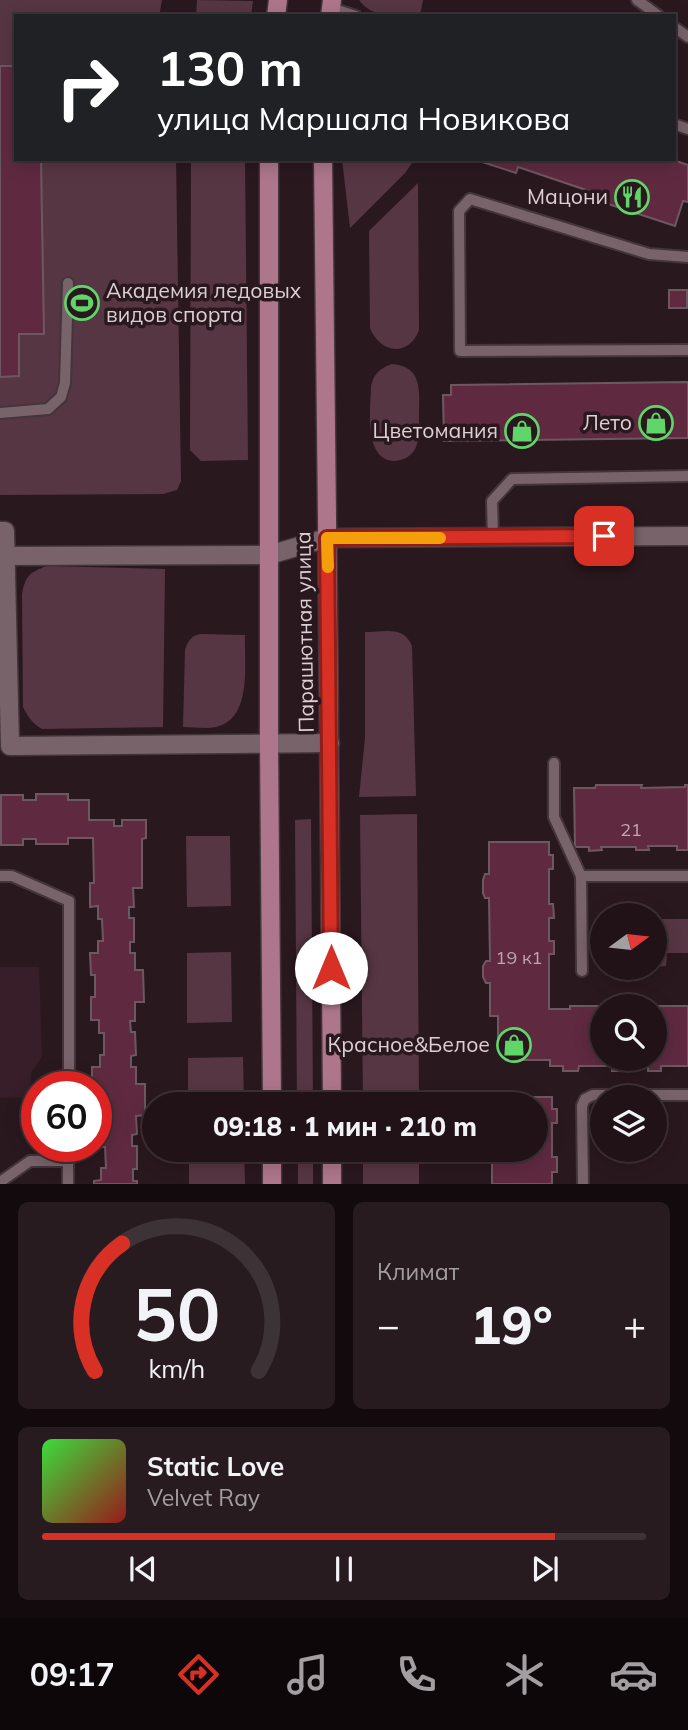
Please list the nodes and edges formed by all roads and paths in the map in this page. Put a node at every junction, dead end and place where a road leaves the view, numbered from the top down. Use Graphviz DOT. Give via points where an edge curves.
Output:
graph roads {
  1 [pos="637,0"];
  2 [pos="331,8"];
  3 [pos="350,14"];
  4 [pos="656,14"];
  5 [pos="269,161"];
  6 [pos="323,161"];
  7 [pos="688,257"];
  8 [pos="68,283"];
  9 [pos="688,350"];
  10 [pos="0,413"];
  11 [pos="688,477"];
  12 [pos="2,531"];
  13 [pos="688,536"];
  14 [pos="493,537"];
  15 [pos="327,538"];
  16 [pos="269,555"];
  17 [pos="3,556"];
  18 [pos="330,743"];
  19 [pos="269,744"];
  20 [pos="5,746"];
  21 [pos="554,763"];
  22 [pos="0,876"];
  23 [pos="581,876"];
  24 [pos="688,876"];
  25 [pos="582,971"];
  26 [pos="69,1071"];
  27 [pos="272,1092"];
  28 [pos="332,1092"];
  29 [pos="688,1095"];
  30 [pos="29,1162"];
  31 [pos="68,1162"];
  32 [pos="272,1162"];
  33 [pos="332,1162"];
  34 [pos="0,1182"];
  35 [pos="68,1184"];
  36 [pos="272,1184"];
  37 [pos="332,1184"];
  38 [pos="583,1184"];
  1 -- 4 [label="lane"];
  2 -- 3 [label="lane"];
  5 -- 16 [label="main road, Парашютная улица"];
  6 -- 15 [label="main road, Парашютная улица"];
  7 -- 9 [label="lane" via="649,254 470,199 459,211 460,351"];
  8 -- 10 [label="lane" via="61,397 48,409"];
  11 -- 14 [label="lane" via="512,480 492,501"];
  12 -- 17 [label="street"];
  13 -- 14 [label="street"];
  14 -- 15 [label="street"];
  15 -- 16 [label="street"];
  15 -- 18 [label="main road, Парашютная улица"];
  16 -- 17 [label="street"];
  16 -- 19 [label="main road, Парашютная улица"];
  17 -- 20 [label="street"];
  18 -- 19 [label="street"];
  18 -- 28 [label="main road, Парашютная улица"];
  19 -- 20 [label="street"];
  19 -- 27 [label="main road, Парашютная улица"];
  21 -- 23 [label="lane" via="554,817"];
  22 -- 26 [label="lane" via="12,876 69,901"];
  23 -- 24 [label="lane"];
  23 -- 25 [label="lane"];
  29 -- 38 [label="lane" via="593,1095 585,1099"];
  30 -- 34 [label="lane"];
  31 -- 35 [label="lane"];
  32 -- 36 [label="main road"];
  33 -- 37 [label="main road"];
}
